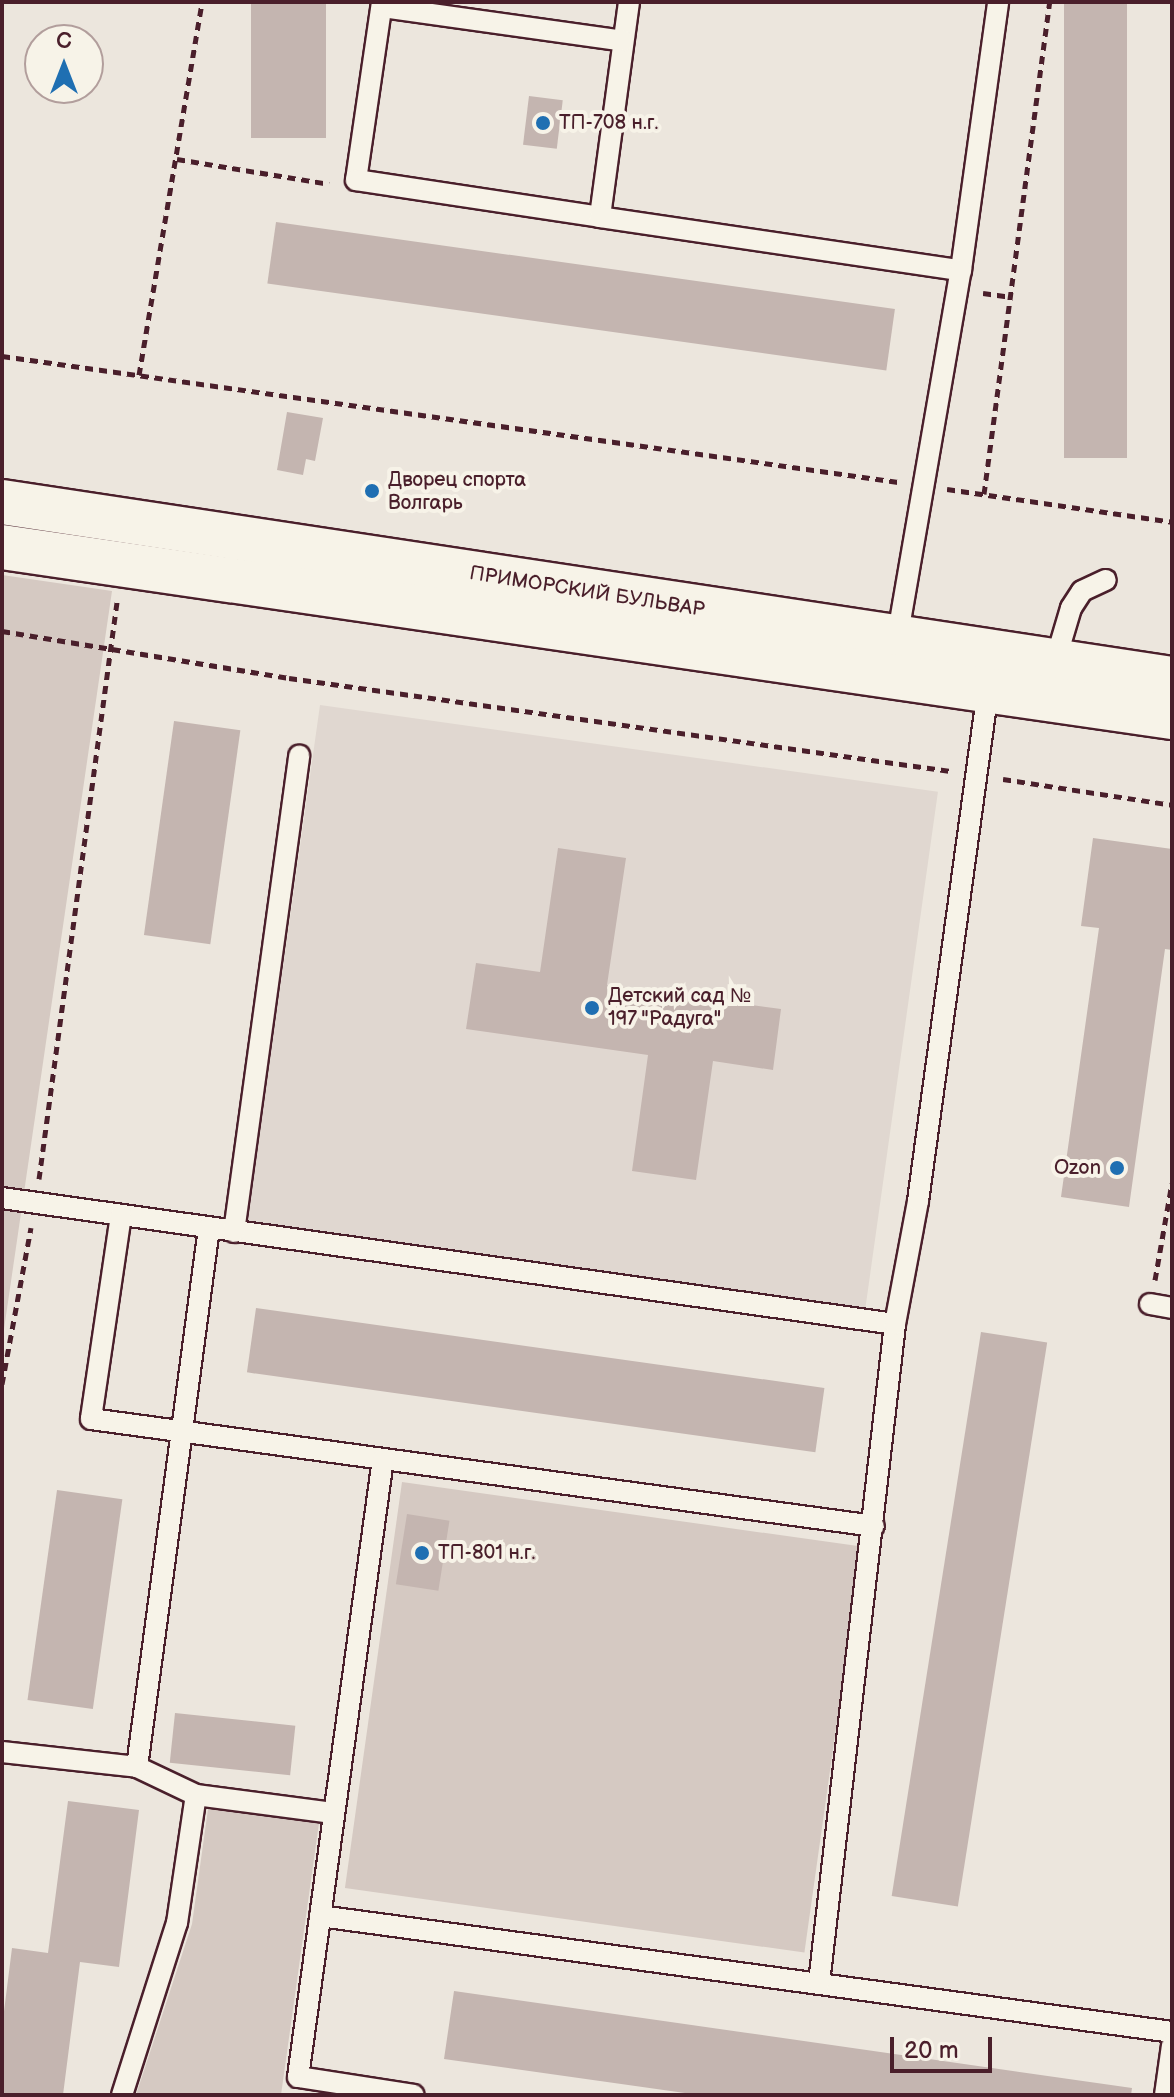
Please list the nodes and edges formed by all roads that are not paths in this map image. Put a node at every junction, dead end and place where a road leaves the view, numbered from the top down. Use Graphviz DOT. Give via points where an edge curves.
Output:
graph roads {
  1 [pos="629,2"];
  2 [pos="998,2"];
  3 [pos="382,4"];
  4 [pos="623,41"];
  5 [pos="600,217"];
  6 [pos="961,270"];
  7 [pos="2,502"];
  8 [pos="2,547"];
  9 [pos="1106,580"];
  10 [pos="897,639"];
  11 [pos="1055,662"];
  12 [pos="1172,679"];
  13 [pos="988,690"];
  14 [pos="1172,717"];
  15 [pos="299,755"];
  16 [pos="2,1198"];
  17 [pos="121,1215"];
  18 [pos="209,1228"];
  19 [pos="234,1232"];
  20 [pos="1150,1304"];
  21 [pos="1172,1308"];
  22 [pos="895,1324"];
  23 [pos="182,1431"];
  24 [pos="383,1459"];
  25 [pos="874,1526"];
  26 [pos="2,1752"];
  27 [pos="137,1767"];
  28 [pos="196,1795"];
  29 [pos="333,1813"];
  30 [pos="320,1916"];
  31 [pos="819,1983"];
  32 [pos="1172,2032"];
  33 [pos="1172,2045"];
  34 [pos="122,2095"];
  35 [pos="414,2095"];
  36 [pos="1165,2095"];
  1 -- 4 [label="lane"];
  2 -- 6 [label="lane"];
  3 -- 4 [label="lane"];
  3 -- 5 [label="lane" via="356,180"];
  4 -- 5 [label="lane"];
  5 -- 6 [label="lane"];
  6 -- 10 [label="lane"];
  7 -- 10 [label="main road, ПРИМОРСКИЙ БУЛЬВАР"];
  8 -- 13 [label="main road"];
  9 -- 11 [label="lane" via="1082,591 1071,608"];
  10 -- 11 [label="main road, ПРИМОРСКИЙ БУЛЬВАР"];
  11 -- 12 [label="main road, ПРИМОРСКИЙ БУЛЬВАР"];
  13 -- 14 [label="main road"];
  13 -- 22 [label="lane" via="916,1214"];
  15 -- 19 [label="lane"];
  16 -- 17 [label="lane"];
  17 -- 18 [label="lane"];
  17 -- 23 [label="lane" via="91,1419"];
  18 -- 19 [label="lane"];
  18 -- 23 [label="lane"];
  19 -- 22 [label="lane"];
  20 -- 21 [label="lane"];
  22 -- 25 [label="lane"];
  23 -- 24 [label="lane"];
  23 -- 27 [label="lane"];
  24 -- 25 [label="lane"];
  24 -- 29 [label="lane"];
  25 -- 31 [label="lane"];
  26 -- 27 [label="lane"];
  27 -- 28 [label="lane"];
  28 -- 29 [label="lane"];
  28 -- 34 [label="lane" via="177,1923"];
  29 -- 30 [label="lane"];
  30 -- 31 [label="lane"];
  30 -- 35 [label="lane" via="298,2077"];
  31 -- 32 [label="lane"];
  33 -- 36 [label="lane"];
}
